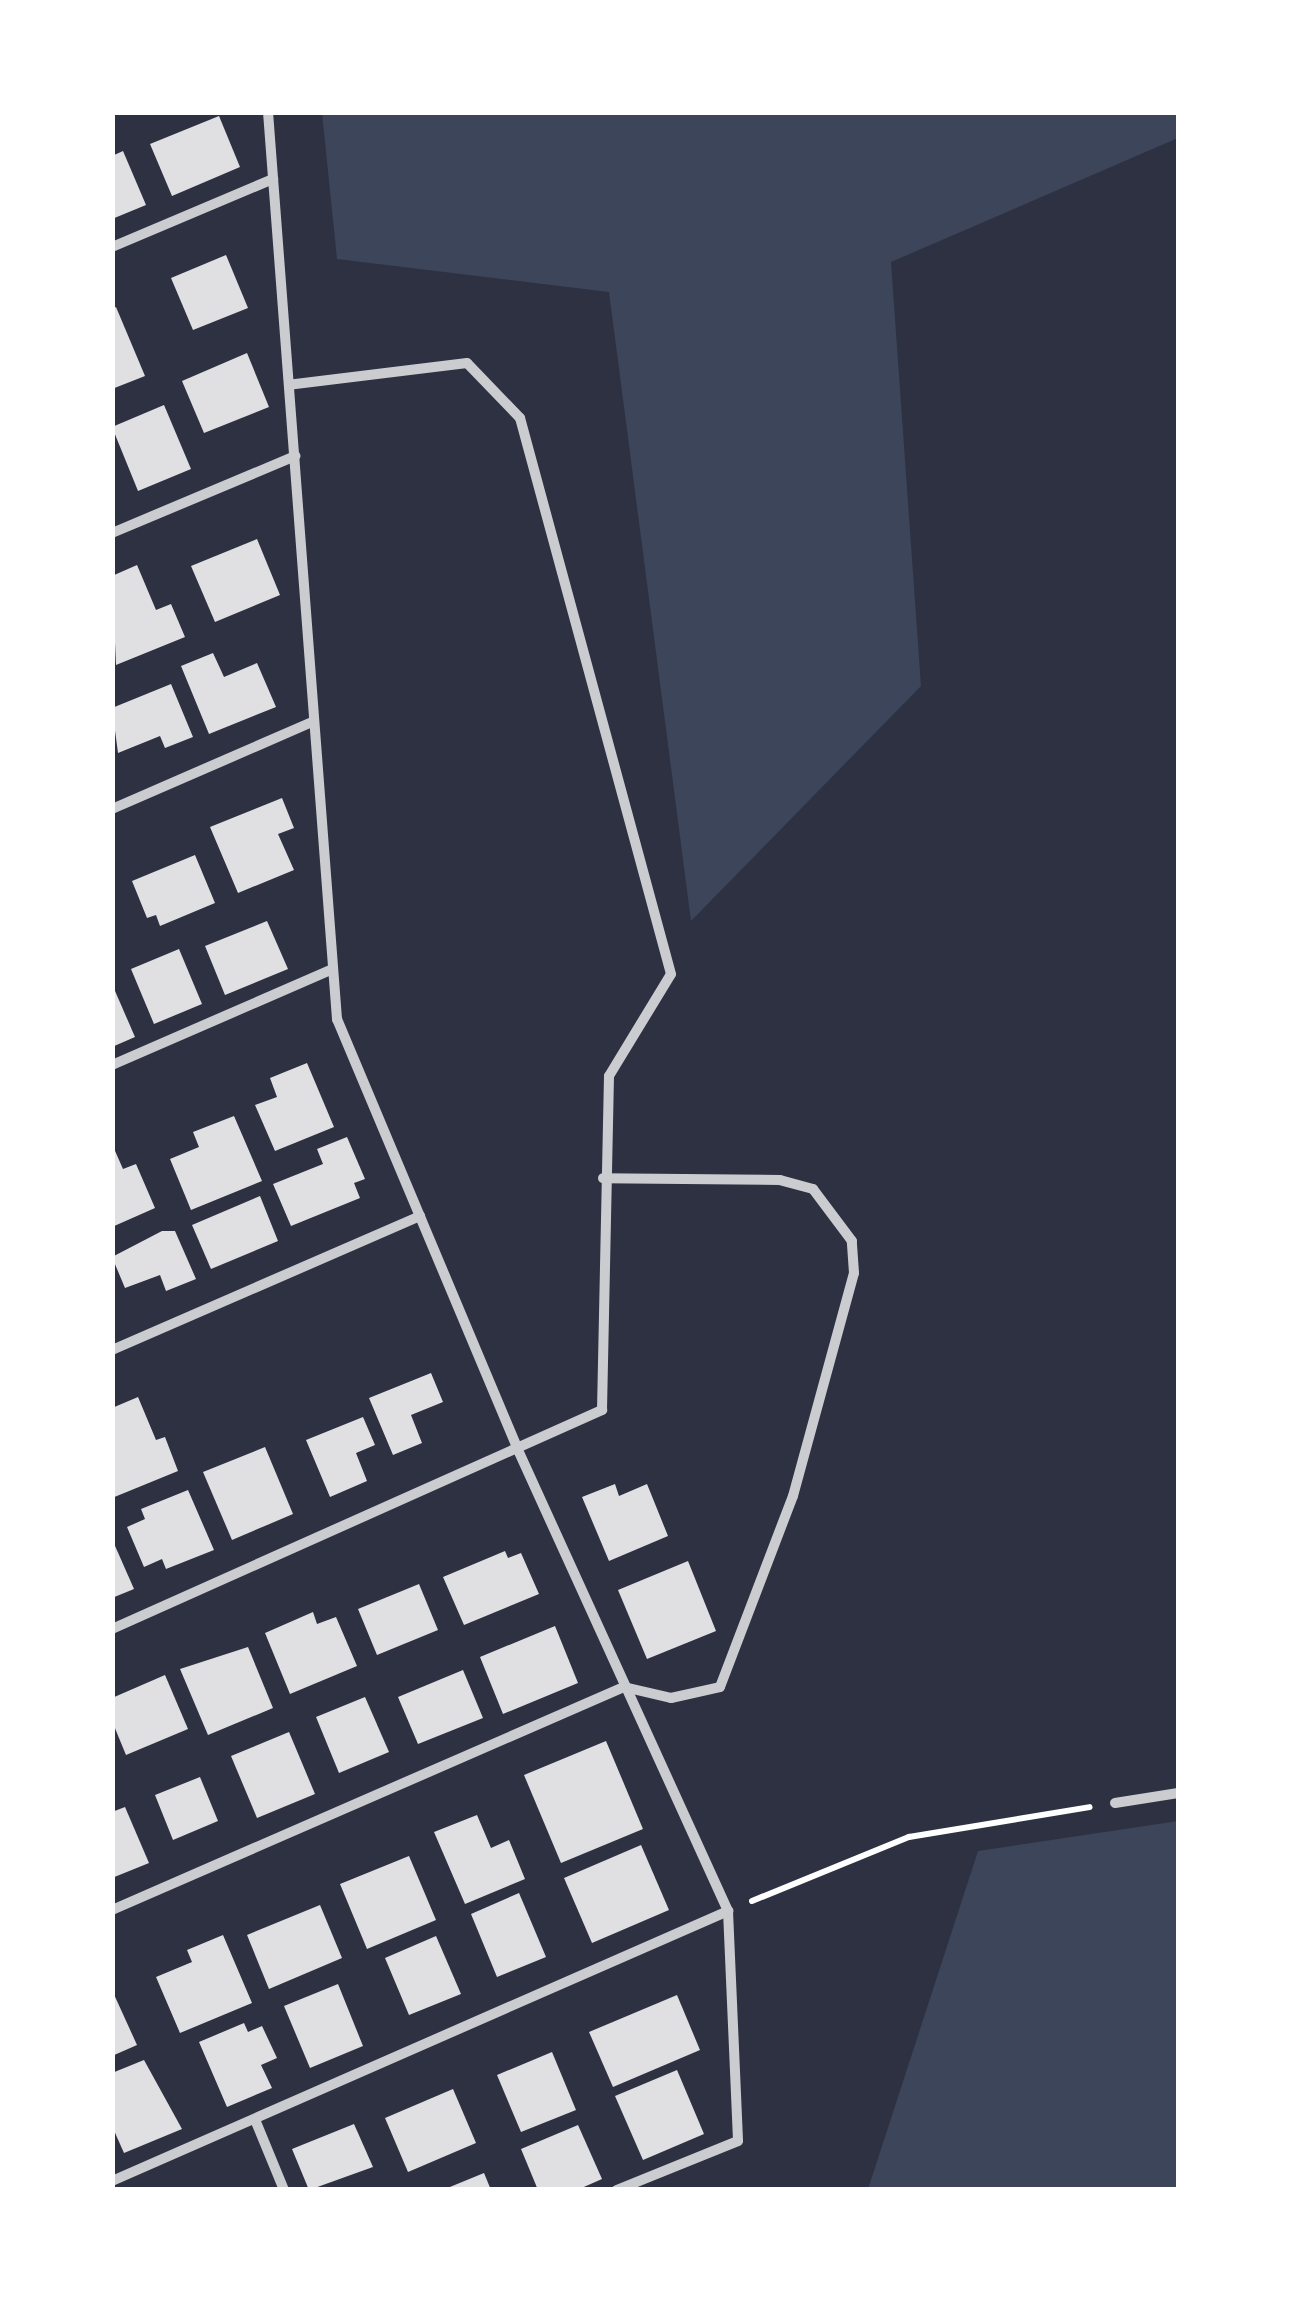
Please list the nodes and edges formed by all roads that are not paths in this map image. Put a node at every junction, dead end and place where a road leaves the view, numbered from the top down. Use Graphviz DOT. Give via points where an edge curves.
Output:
graph roads {
  1 [pos="268,112"];
  2 [pos="273,179"];
  3 [pos="112,248"];
  4 [pos="289,385"];
  5 [pos="294,456"];
  6 [pos="112,533"];
  7 [pos="314,721"];
  8 [pos="112,809"];
  9 [pos="333,969"];
  10 [pos="112,1065"];
  11 [pos="603,1178"];
  12 [pos="420,1216"];
  13 [pos="112,1350"];
  14 [pos="518,1450"];
  15 [pos="112,1629"];
  16 [pos="624,1687"];
  17 [pos="1178,1793"];
  18 [pos="1115,1803"];
  19 [pos="112,1910"];
  20 [pos="728,1912"];
  21 [pos="256,2122"];
  22 [pos="112,2181"];
  23 [pos="284,2190"];
  24 [pos="617,2190"];
  1 -- 2 [label="street"];
  2 -- 3 [label="street"];
  2 -- 4 [label="street"];
  4 -- 5 [label="street"];
  4 -- 11 [label="street" via="467,363 520,418 672,974 609,1076"];
  5 -- 6 [label="street"];
  5 -- 7 [label="street"];
  7 -- 8 [label="street"];
  7 -- 9 [label="street"];
  9 -- 10 [label="street"];
  9 -- 12 [label="street" via="337,1018"];
  11 -- 14 [label="street" via="602,1410"];
  11 -- 16 [label="street" via="780,1180 813,1189 852,1242 854,1273 793,1496 720,1687 671,1698"];
  12 -- 13 [label="street"];
  12 -- 14 [label="street"];
  14 -- 15 [label="street"];
  14 -- 16 [label="street"];
  16 -- 19 [label="street"];
  16 -- 20 [label="street"];
  17 -- 18 [label="street"];
  20 -- 21 [label="street"];
  20 -- 24 [label="street" via="738,2141"];
  21 -- 22 [label="street"];
  21 -- 23 [label="street"];
}
